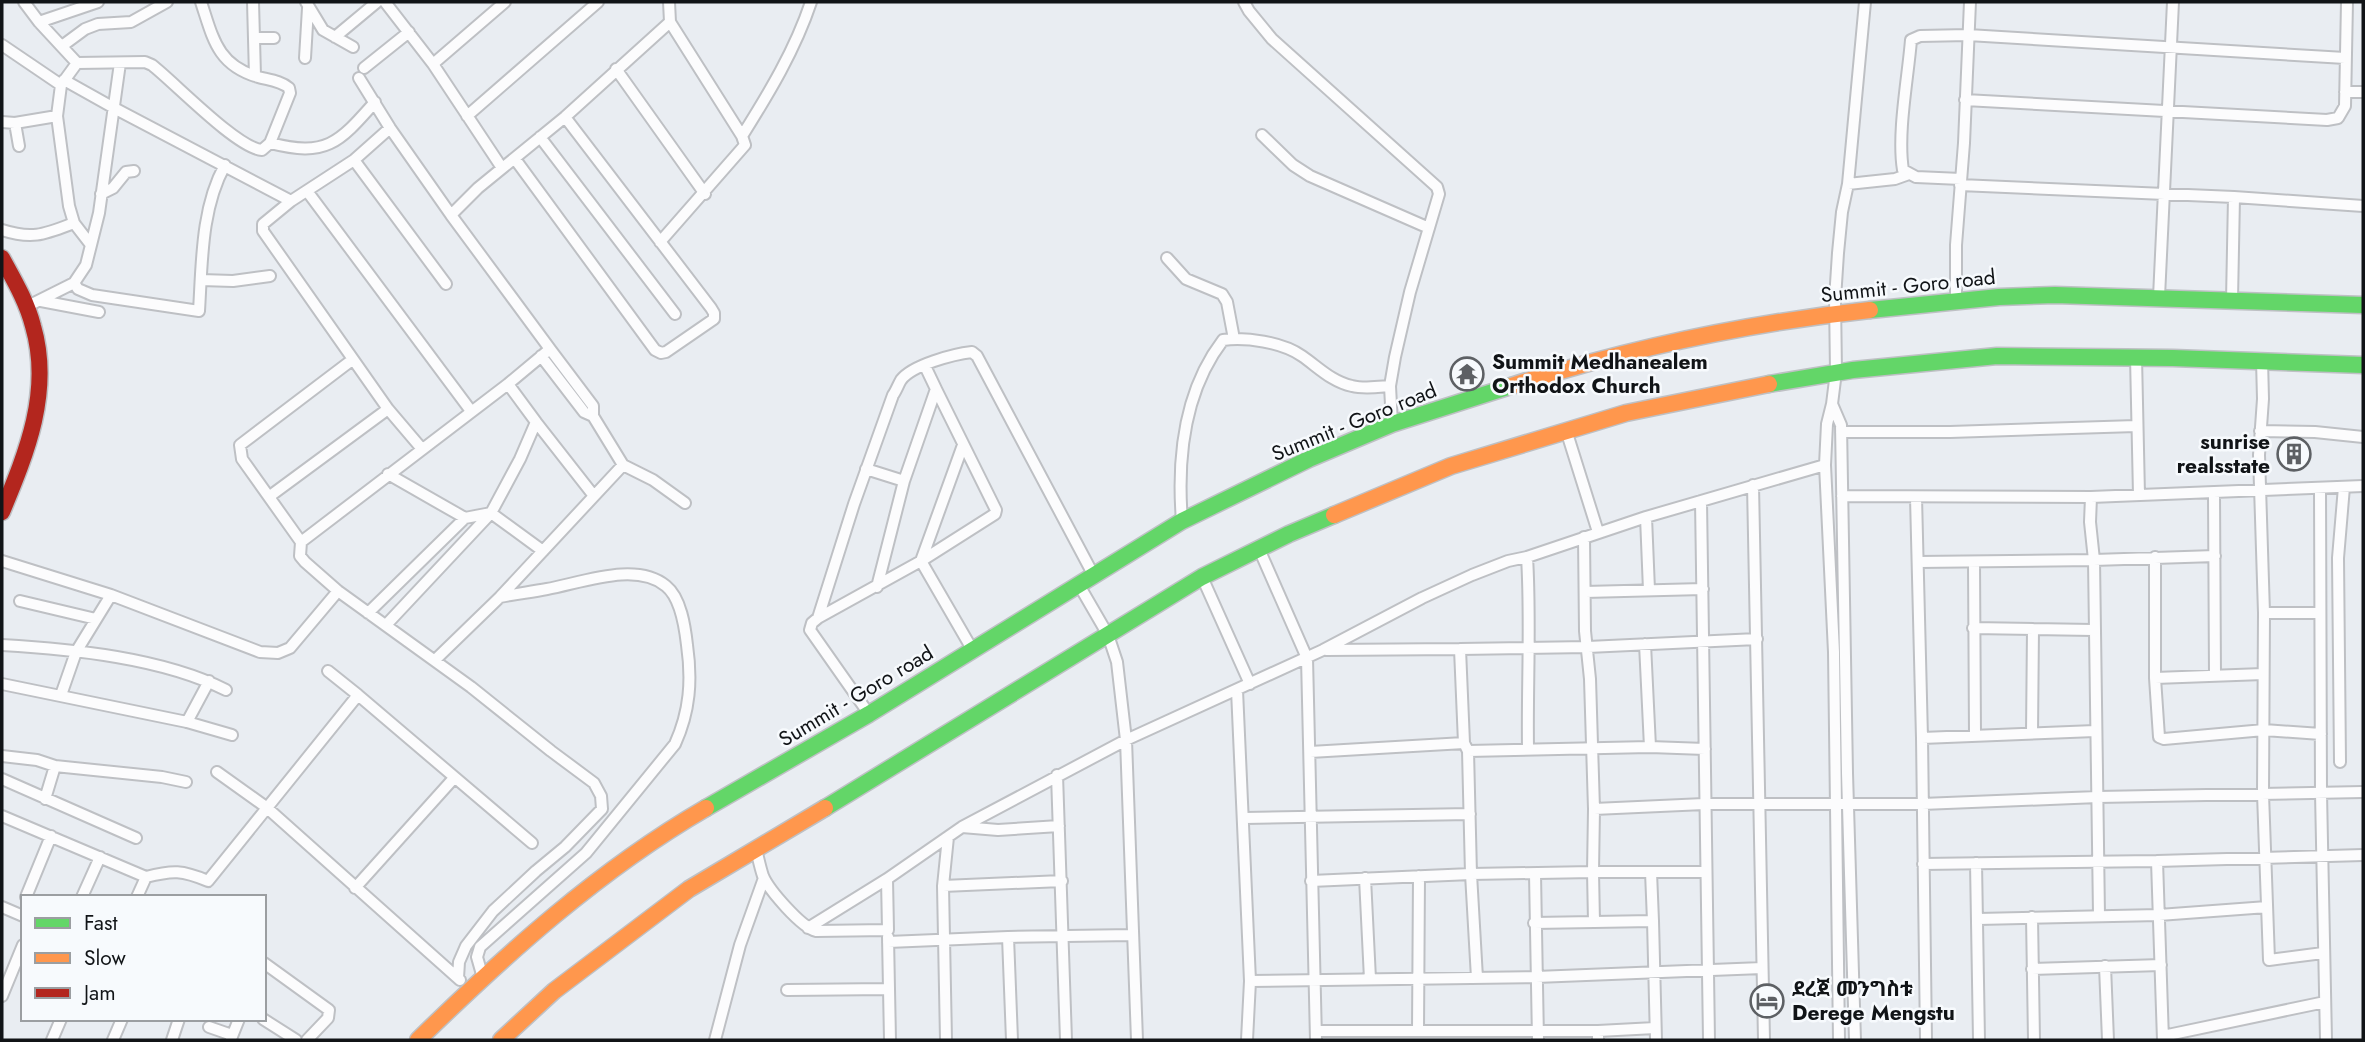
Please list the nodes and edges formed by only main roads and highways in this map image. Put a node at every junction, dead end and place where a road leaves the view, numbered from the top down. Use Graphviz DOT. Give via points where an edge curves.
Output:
graph roads {
  1 [pos="2,258"];
  2 [pos="2,273"];
  3 [pos="2363,305"];
  4 [pos="2363,365"];
  5 [pos="2,489"];
  6 [pos="2,512"];
  7 [pos="418,1040"];
  8 [pos="501,1040"];
  1 -- 6 [label="main road" via="34,303 40,359 39,405 26,455"];
  2 -- 5 [label="main road" via="26,326 32,383 23,432"];
  3 -- 7 [label="main road, Summit - Goro road" via="2055,295 1836,315 1737,328 1617,355 1392,424 1182,521 869,714 684,821 562,909 483,978 463,984"];
  4 -- 8 [label="main road" via="1997,356 1836,372 1675,401 1566,430 1413,480 1202,577 737,859 689,889 554,990"];
}
